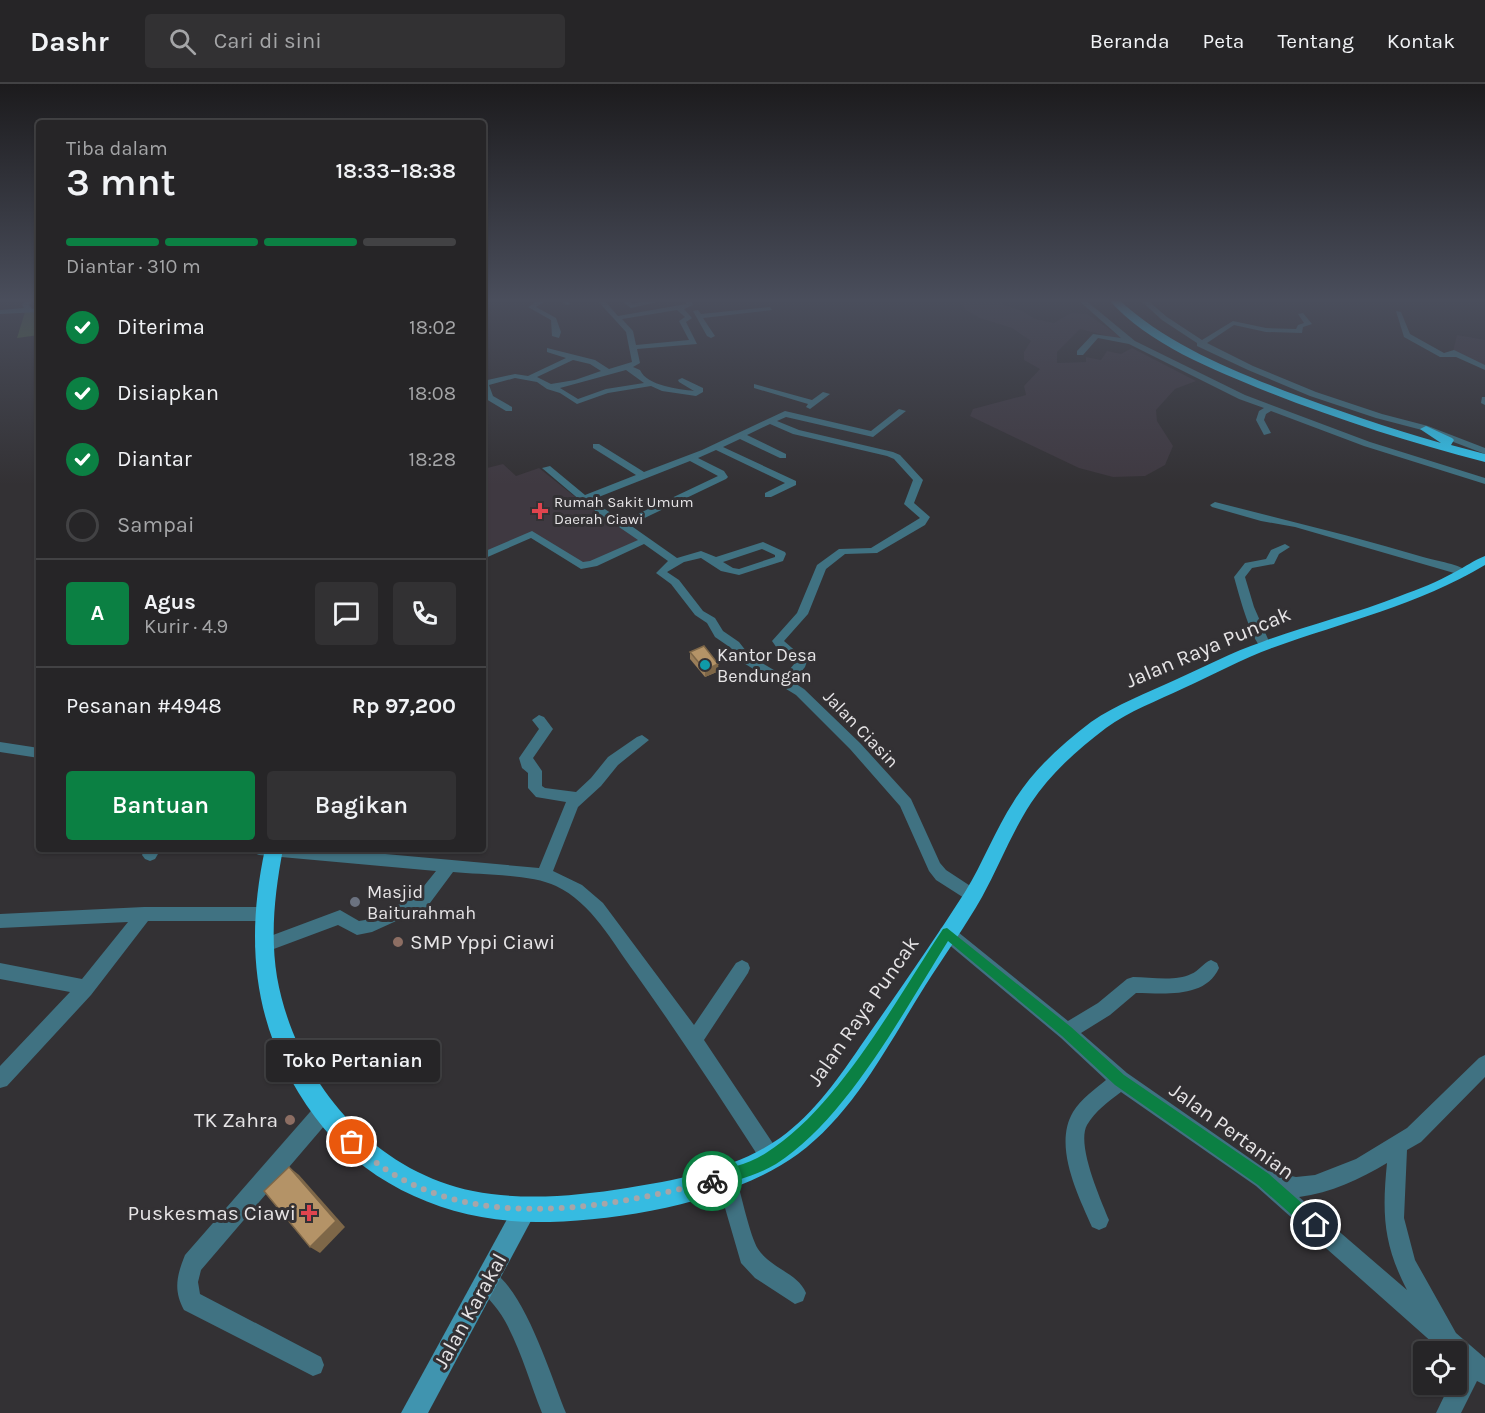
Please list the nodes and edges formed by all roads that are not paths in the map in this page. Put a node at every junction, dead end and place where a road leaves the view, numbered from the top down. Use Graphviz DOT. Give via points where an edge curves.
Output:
graph roads {
  1 [pos="566,361"];
  2 [pos="582,361"];
  3 [pos="636,361"];
  4 [pos="1169,361"];
  5 [pos="1206,361"];
  6 [pos="1241,361"];
  7 [pos="1470,361"];
  8 [pos="627,367"];
  9 [pos="1485,368"];
  10 [pos="605,373"];
  11 [pos="530,378"];
  12 [pos="682,380"];
  13 [pos="486,383"];
  14 [pos="654,384"];
  15 [pos="1253,384"];
  16 [pos="757,386"];
  17 [pos="550,387"];
  18 [pos="486,389"];
  19 [pos="826,394"];
  20 [pos="813,403"];
  21 [pos="1270,408"];
  22 [pos="509,409"];
  23 [pos="902,411"];
  24 [pos="796,417"];
  25 [pos="770,421"];
  26 [pos="1426,429"];
  27 [pos="1267,433"];
  28 [pos="739,435"];
  29 [pos="1403,436"];
  30 [pos="596,446"];
  31 [pos="716,447"];
  32 [pos="1485,451"];
  33 [pos="783,456"];
  34 [pos="692,458"];
  35 [pos="1485,458"];
  36 [pos="1485,463"];
  37 [pos="547,468"];
  38 [pos="645,477"];
  39 [pos="1485,481"];
  40 [pos="768,495"];
  41 [pos="584,499"];
  42 [pos="1215,505"];
  43 [pos="624,524"];
  44 [pos="645,540"];
  45 [pos="1285,547"];
  46 [pos="486,555"];
  47 [pos="1485,560"];
  48 [pos="676,561"];
  49 [pos="715,561"];
  50 [pos="1465,573"];
  51 [pos="1265,646"];
  52 [pos="785,683"];
  53 [pos="539,720"];
  54 [pos="642,740"];
  55 [pos="0,747"];
  56 [pos="36,753"];
  57 [pos="578,798"];
  58 [pos="268,852"];
  59 [pos="292,852"];
  60 [pos="450,865"];
  61 [pos="544,875"];
  62 [pos="972,896"];
  63 [pos="144,915"];
  64 [pos="264,915"];
  65 [pos="0,921"];
  66 [pos="947,933"];
  67 [pos="263,946"];
  68 [pos="742,968"];
  69 [pos="1211,968"];
  70 [pos="0,971"];
  71 [pos="85,989"];
  72 [pos="1067,1032"];
  73 [pos="694,1040"];
  74 [pos="1485,1064"];
  75 [pos="0,1079"];
  76 [pos="1120,1080"];
  77 [pos="324,1111"];
  78 [pos="1398,1143"];
  79 [pos="771,1158"];
  80 [pos="726,1177"];
  81 [pos="1263,1179"];
  82 [pos="525,1209"];
  83 [pos="1099,1220"];
  84 [pos="487,1279"];
  85 [pos="795,1293"];
  86 [pos="1447,1341"];
  87 [pos="1450,1341"];
  88 [pos="1467,1358"];
  89 [pos="313,1365"];
  90 [pos="1479,1368"];
  91 [pos="414,1413"];
  92 [pos="554,1413"];
  93 [pos="1448,1413"];
  1 -- 11 [label="street"];
  2 -- 10 [label="street" via="599,364"];
  3 -- 8 [label="street"];
  4 -- 21 [label="street"];
  5 -- 15 [label="highway"];
  6 -- 26 [label="street" via="1375,415"];
  7 -- 9 [label="street"];
  8 -- 10 [label="street"];
  8 -- 14 [label="street"];
  10 -- 17 [label="street"];
  11 -- 13 [label="street" via="507,376"];
  11 -- 17 [label="street"];
  12 -- 14 [label="street" via="700,390 696,394 664,390"];
  14 -- 17 [label="street" via="616,388 577,402"];
  15 -- 29 [label="highway"];
  15 -- 36 [label="highway" via="1349,423"];
  16 -- 20 [label="street"];
  18 -- 22 [label="street" via="489,397"];
  19 -- 20 [label="street"];
  20 -- 24 [label="street"];
  21 -- 27 [label="street" via="1260,420"];
  21 -- 39 [label="street"];
  23 -- 24 [label="street" via="873,434"];
  24 -- 25 [label="street" via="787,414"];
  25 -- 28 [label="street"];
  25 -- 52 [label="street" via="796,432 897,457 918,480 909,504 925,517 873,551 843,551 821,567 802,614 778,641 801,661"];
  26 -- 29 [label="highway" via="1447,442 1438,444"];
  26 -- 32 [label="street"];
  28 -- 31 [label="street"];
  28 -- 33 [label="street"];
  29 -- 35 [label="highway"];
  30 -- 38 [label="street"];
  31 -- 34 [label="street"];
  31 -- 40 [label="street" via="794,483"];
  34 -- 38 [label="street"];
  34 -- 43 [label="street" via="723,477"];
  37 -- 41 [label="street"];
  38 -- 41 [label="street"];
  41 -- 43 [label="street"];
  42 -- 50 [label="street" via="1407,554"];
  43 -- 44 [label="street"];
  44 -- 46 [label="street" via="585,566 532,534"];
  44 -- 48 [label="street"];
  45 -- 51 [label="street" via="1275,552 1270,562 1250,565 1239,577"];
  47 -- 50 [label="highway, Jalan Raya Puncak"];
  48 -- 49 [label="street" via="698,553"];
  48 -- 52 [label="street, Jalan Ciasin" via="661,574 675,582 699,613 746,659"];
  49 -- 49 [label="street" via="740,572 782,556 763,545"];
  50 -- 51 [label="highway, Jalan Raya Puncak" via="1346,621"];
  51 -- 62 [label="highway, Jalan Raya Puncak" via="1116,713 1072,747 1027,796"];
  52 -- 62 [label="street, Jalan Ciasin" via="804,696 901,797 911,810 934,867"];
  53 -- 57 [label="street" via="546,729 526,759 535,771 535,788 541,793"];
  54 -- 57 [label="street" via="619,756"];
  55 -- 56 [label="street"];
  57 -- 61 [label="street" via="570,808"];
  58 -- 64 [label="highway, Jalan Raya Puncak"];
  59 -- 60 [label="street"];
  60 -- 61 [label="street"];
  60 -- 67 [label="street" via="421,902 366,927 357,928 340,917"];
  61 -- 73 [label="street" via="566,882 592,902"];
  62 -- 66 [label="highway, Jalan Raya Puncak"];
  63 -- 64 [label="street"];
  63 -- 65 [label="street"];
  63 -- 71 [label="street"];
  64 -- 67 [label="highway, Jalan Raya Puncak"];
  66 -- 72 [label="street, Jalan Pertanian"];
  66 -- 79 [label="highway, Jalan Raya Puncak" via="861,1066 807,1131"];
  67 -- 77 [label="highway, Jalan Raya Puncak" via="271,999 284,1041 305,1084"];
  68 -- 73 [label="street"];
  69 -- 72 [label="street" via="1198,980 1181,984 1133,985 1104,1010"];
  70 -- 71 [label="street"];
  71 -- 75 [label="street"];
  72 -- 76 [label="street, Jalan Pertanian"];
  73 -- 79 [label="street"];
  74 -- 78 [label="street" via="1414,1135"];
  76 -- 81 [label="street, Jalan Pertanian"];
  76 -- 83 [label="street" via="1080,1118 1076,1129 1078,1156"];
  77 -- 82 [label="highway, Jalan Raya Puncak" via="362,1153 411,1183 466,1202"];
  77 -- 89 [label="street" via="193,1263 186,1287 192,1302"];
  78 -- 81 [label="street" via="1353,1171 1315,1185 1296,1187"];
  78 -- 87 [label="street" via="1394,1218 1403,1255 1416,1290"];
  79 -- 80 [label="highway, Jalan Raya Puncak"];
  80 -- 82 [label="highway, Jalan Raya Puncak" via="642,1199 565,1209"];
  80 -- 85 [label="street" via="749,1255"];
  81 -- 86 [label="street, Jalan Pertanian"];
  82 -- 84 [label="main road, Jalan Karakal"];
  84 -- 91 [label="main road, Jalan Karakal"];
  84 -- 92 [label="street" via="519,1324"];
  88 -- 90 [label="street, Jalan Pertanian"];
  90 -- 93 [label="street"];
}
